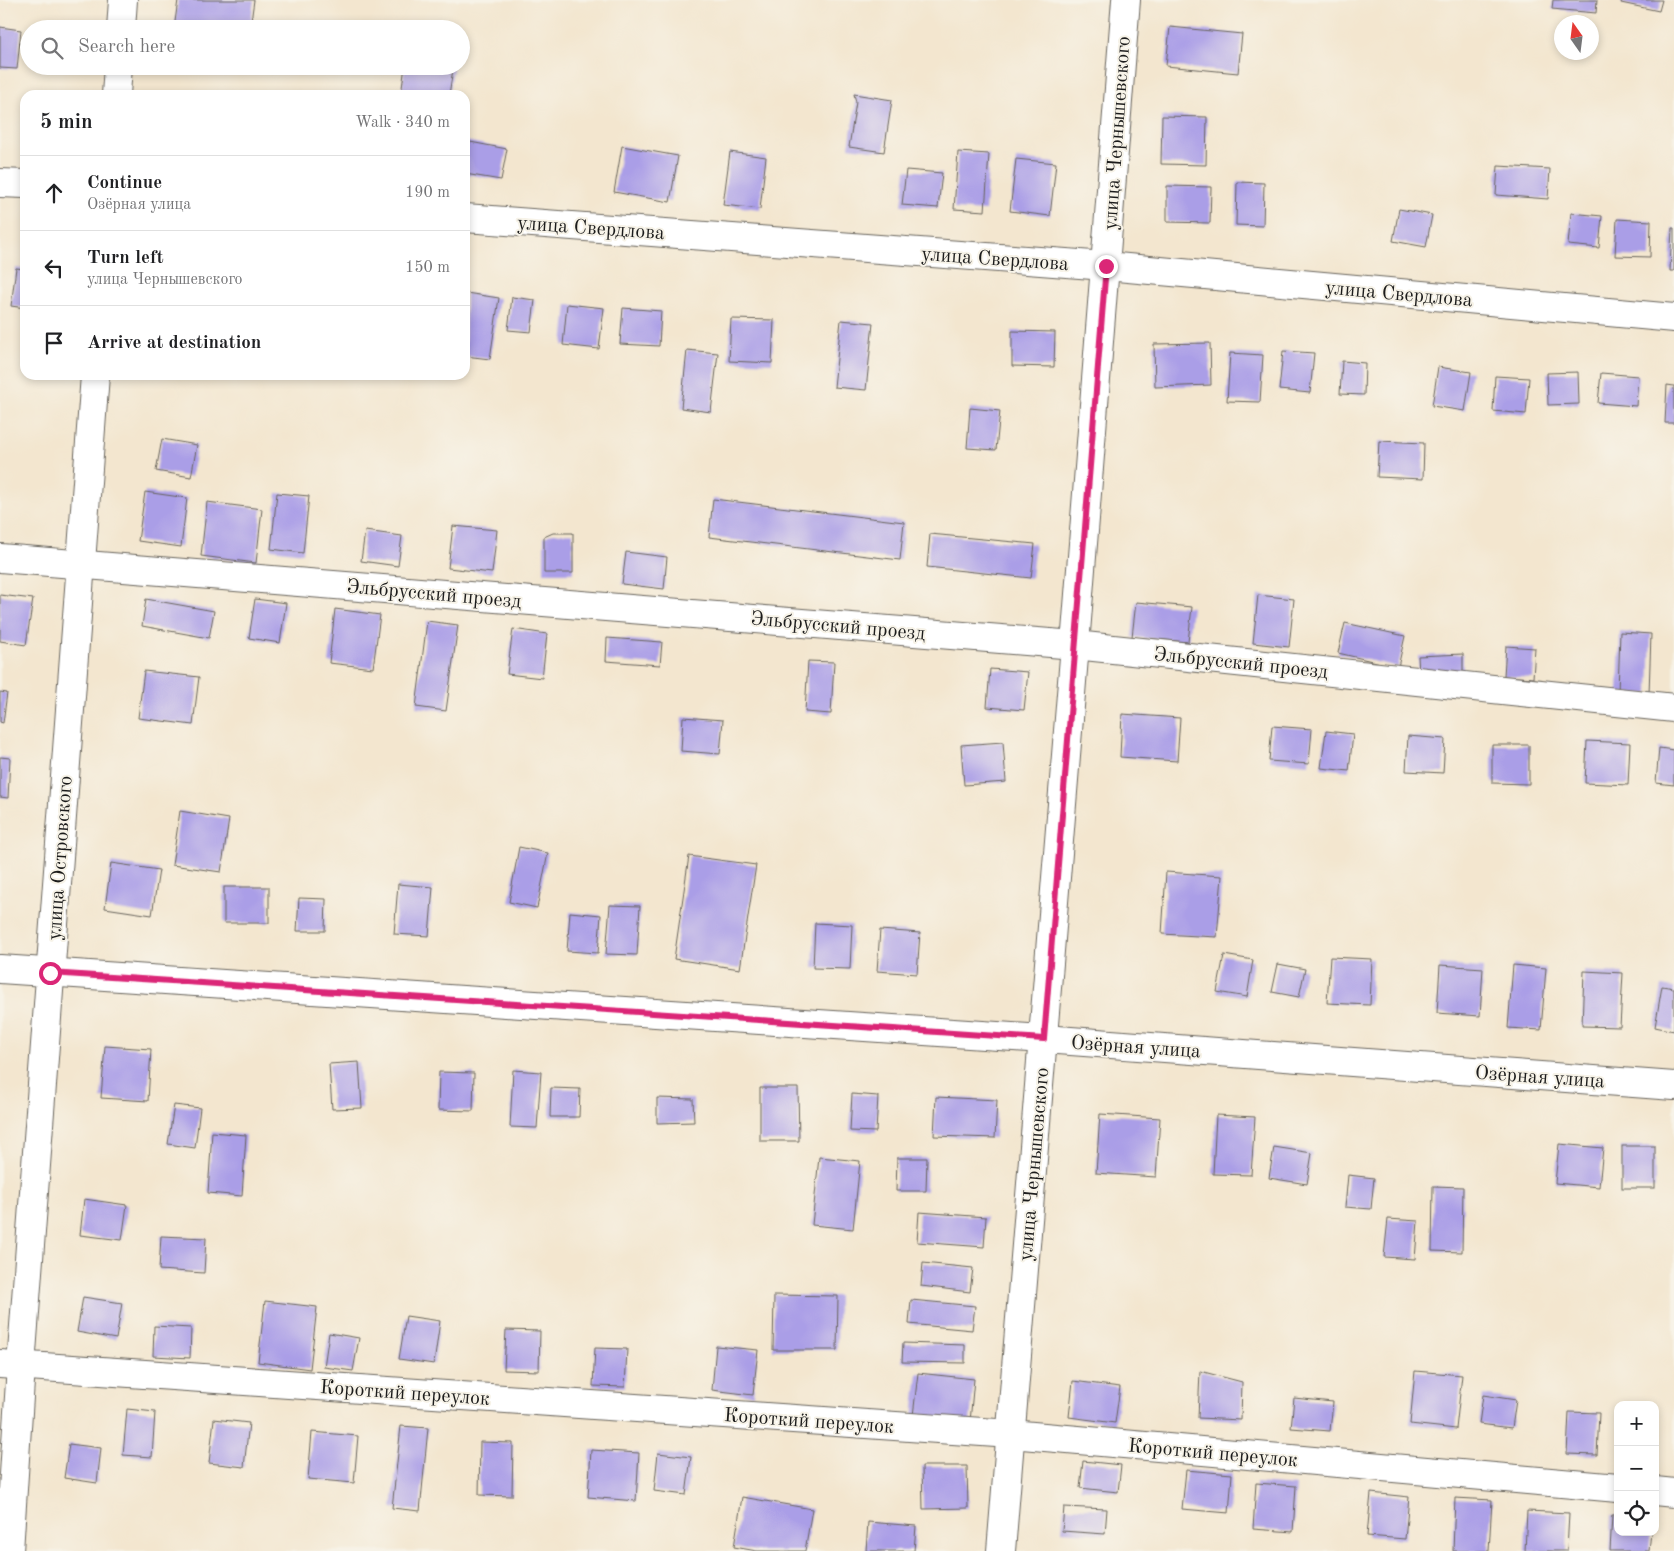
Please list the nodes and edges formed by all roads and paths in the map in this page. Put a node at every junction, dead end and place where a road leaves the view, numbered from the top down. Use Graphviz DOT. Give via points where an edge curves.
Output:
graph roads {
  1 [pos="123,0"];
  2 [pos="1126,0"];
  3 [pos="122,20"];
  4 [pos="117,75"];
  5 [pos="116,90"];
  6 [pos="0,183"];
  7 [pos="20,184"];
  8 [pos="470,218"];
  9 [pos="1106,266"];
  10 [pos="1674,318"];
  11 [pos="95,380"];
  12 [pos="0,558"];
  13 [pos="81,564"];
  14 [pos="1075,645"];
  15 [pos="1674,708"];
  16 [pos="0,969"];
  17 [pos="50,973"];
  18 [pos="1044,1039"];
  19 [pos="1674,1086"];
  20 [pos="10,1365"];
  21 [pos="1011,1434"];
  22 [pos="1614,1488"];
  23 [pos="1659,1491"];
  24 [pos="1674,1493"];
  25 [pos="8,1551"];
  26 [pos="1001,1551"];
  1 -- 3 [label="street"];
  2 -- 9 [label="street, улица Чернышевского"];
  4 -- 5 [label="street"];
  6 -- 7 [label="street"];
  8 -- 9 [label="street, улица Свердлова"];
  9 -- 10 [label="street, улица Свердлова"];
  9 -- 14 [label="street, улица Чернышевского"];
  11 -- 13 [label="street, улица Островского"];
  12 -- 13 [label="street, Эльбрусский проезд"];
  13 -- 14 [label="street, Эльбрусский проезд"];
  13 -- 17 [label="street, улица Островского"];
  14 -- 15 [label="street, Эльбрусский проезд"];
  14 -- 18 [label="street, улица Чернышевского"];
  16 -- 17 [label="street, Озёрная улица"];
  17 -- 18 [label="street, Озёрная улица"];
  17 -- 20 [label="street, улица Островского"];
  18 -- 19 [label="street, Озёрная улица"];
  18 -- 21 [label="street, улица Чернышевского"];
  20 -- 21 [label="street, Короткий переулок"];
  20 -- 25 [label="street, улица Островского"];
  21 -- 22 [label="street, Короткий переулок"];
  21 -- 26 [label="street, улица Чернышевского"];
  23 -- 24 [label="street"];
}
